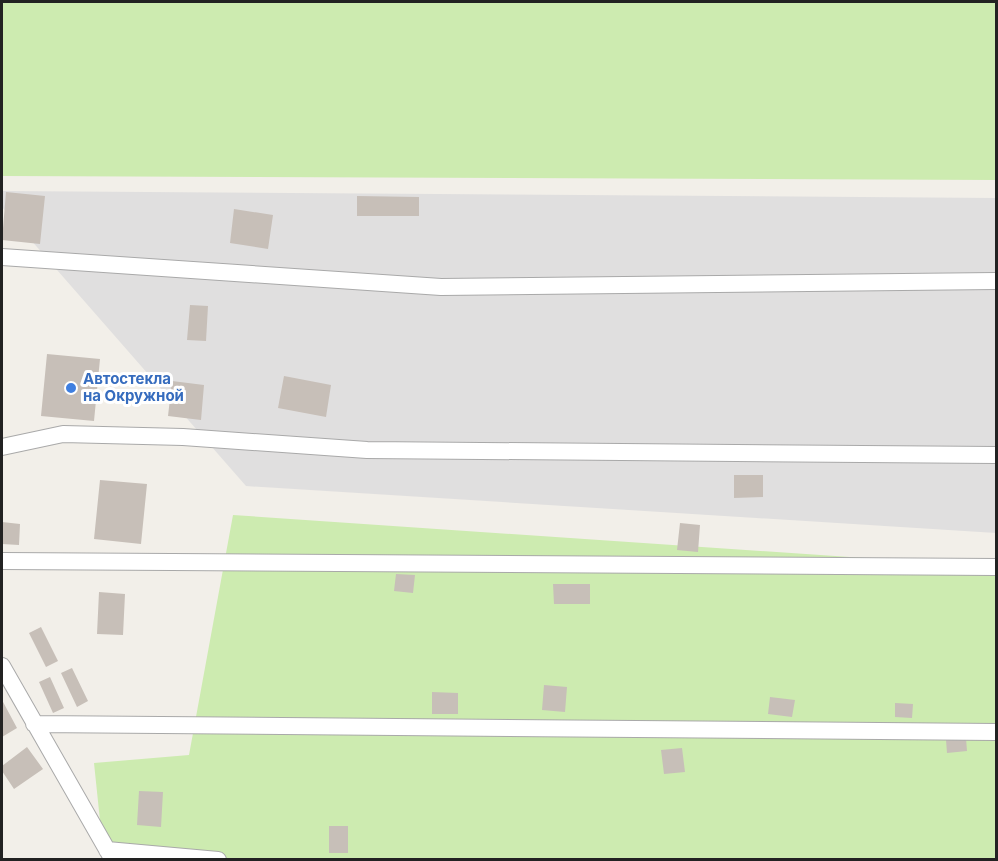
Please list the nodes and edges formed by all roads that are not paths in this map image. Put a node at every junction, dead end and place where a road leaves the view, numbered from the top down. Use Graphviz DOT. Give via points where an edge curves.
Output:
graph roads {
  1 [pos="2,257"];
  2 [pos="996,280"];
  3 [pos="2,447"];
  4 [pos="996,455"];
  5 [pos="2,561"];
  6 [pos="996,567"];
  7 [pos="2,666"];
  8 [pos="34,724"];
  9 [pos="996,732"];
  10 [pos="110,855"];
  11 [pos="218,860"];
  1 -- 2 [label="street" via="441,287"];
  3 -- 4 [label="street" via="63,434 183,436 367,450"];
  5 -- 6 [label="street"];
  7 -- 8 [label="street"];
  8 -- 9 [label="street"];
  8 -- 10 [label="street"];
  10 -- 11 [label="street"];
}
